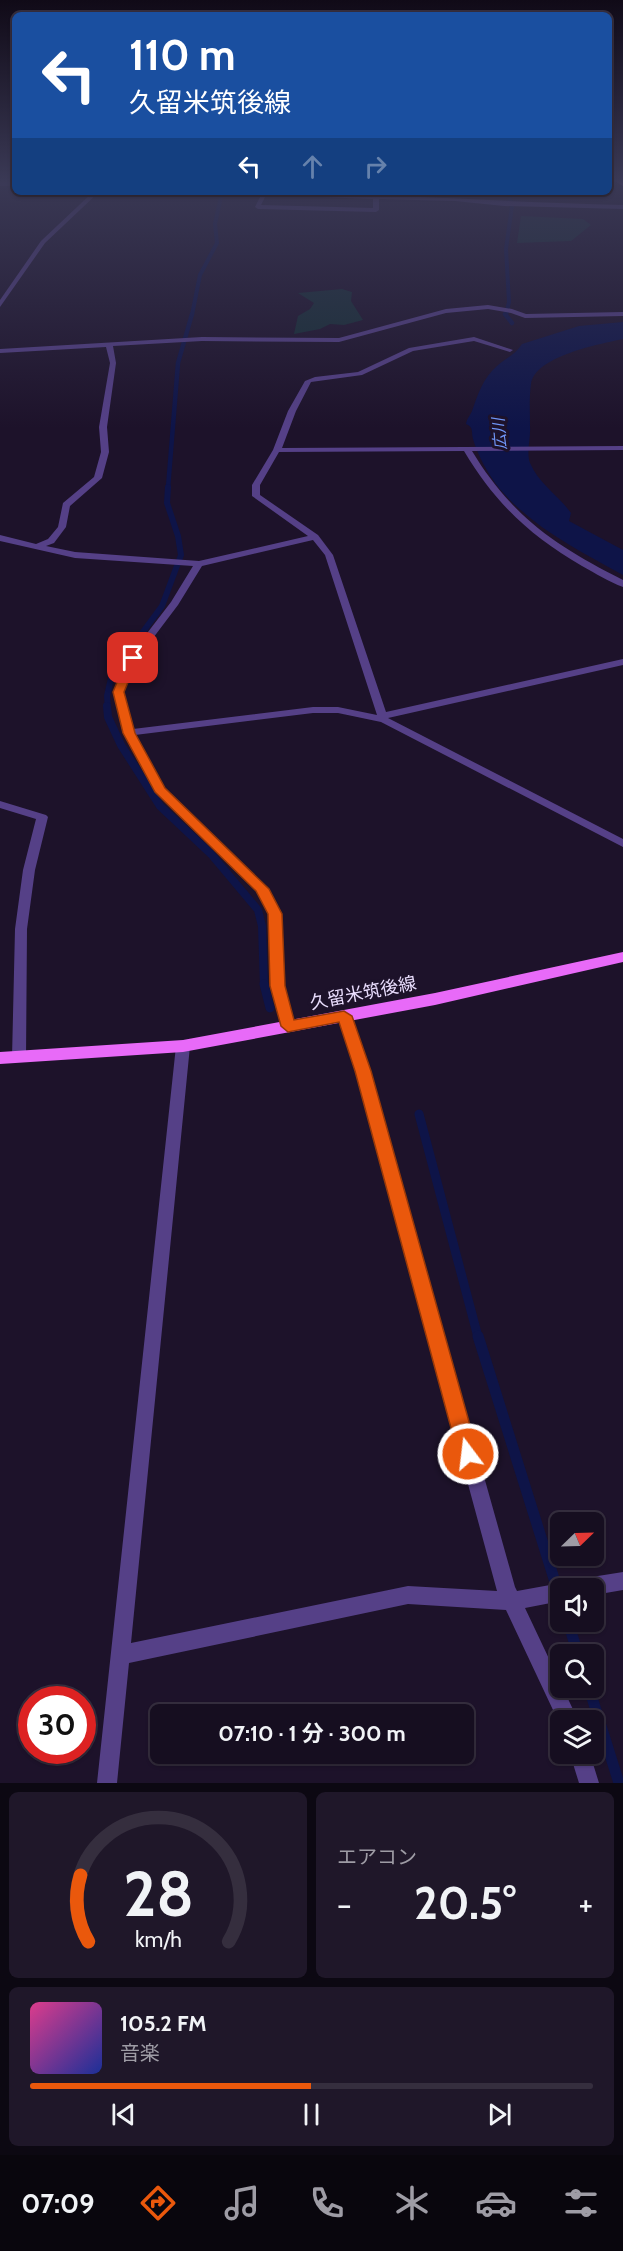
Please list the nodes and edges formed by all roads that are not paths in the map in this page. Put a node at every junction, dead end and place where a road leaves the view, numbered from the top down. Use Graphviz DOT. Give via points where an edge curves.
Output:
graph roads {
  1 [pos="30,261"];
  2 [pos="0,305"];
  3 [pos="623,314"];
  4 [pos="109,345"];
  5 [pos="510,350"];
  6 [pos="0,351"];
  7 [pos="623,448"];
  8 [pos="471,449"];
  9 [pos="277,450"];
  10 [pos="315,537"];
  11 [pos="0,538"];
  12 [pos="38,546"];
  13 [pos="199,564"];
  14 [pos="623,584"];
  15 [pos="623,662"];
  16 [pos="383,718"];
  17 [pos="129,733"];
  18 [pos="0,804"];
  19 [pos="623,844"];
  20 [pos="623,957"];
  21 [pos="344,1016"];
  22 [pos="288,1026"];
  23 [pos="183,1046"];
  24 [pos="0,1058"];
  25 [pos="19,1058"];
  26 [pos="623,1581"];
  27 [pos="604,1584"];
  28 [pos="550,1594"];
  29 [pos="511,1601"];
  30 [pos="121,1655"];
  31 [pos="563,1710"];
  32 [pos="583,1764"];
  33 [pos="106,1783"];
  34 [pos="589,1783"];
  1 -- 2 [label="street"];
  3 -- 4 [label="street" via="525,316 488,307 446,311 339,340 202,339"];
  4 -- 6 [label="street"];
  4 -- 12 [label="street" via="113,363 103,427 105,452 98,478 66,505 62,527 51,541"];
  5 -- 9 [label="street" via="474,339 411,349 360,374 308,381"];
  7 -- 8 [label="street"];
  8 -- 9 [label="street"];
  8 -- 14 [label="street" via="483,479 526,525"];
  9 -- 10 [label="street" via="255,485 256,496"];
  10 -- 13 [label="street"];
  10 -- 16 [label="street" via="329,555"];
  11 -- 12 [label="street"];
  12 -- 13 [label="street" via="75,555"];
  13 -- 17 [label="street" via="133,658 118,692"];
  15 -- 16 [label="street"];
  16 -- 17 [label="street" via="313,710"];
  16 -- 19 [label="street"];
  17 -- 22 [label="street" via="160,790 262,889 275,914 278,986"];
  18 -- 25 [label="street" via="42,817 29,870 21,929"];
  20 -- 21 [label="main road, 久留米筑後線"];
  21 -- 22 [label="main road, 久留米筑後線"];
  21 -- 29 [label="street" via="363,1071"];
  22 -- 23 [label="main road, 久留米筑後線"];
  23 -- 25 [label="main road, 久留米筑後線"];
  23 -- 30 [label="street"];
  24 -- 25 [label="main road, 久留米筑後線"];
  26 -- 27 [label="street"];
  28 -- 29 [label="street"];
  29 -- 30 [label="street" via="408,1595"];
  29 -- 31 [label="street"];
  30 -- 33 [label="street"];
  32 -- 34 [label="street"];
}
